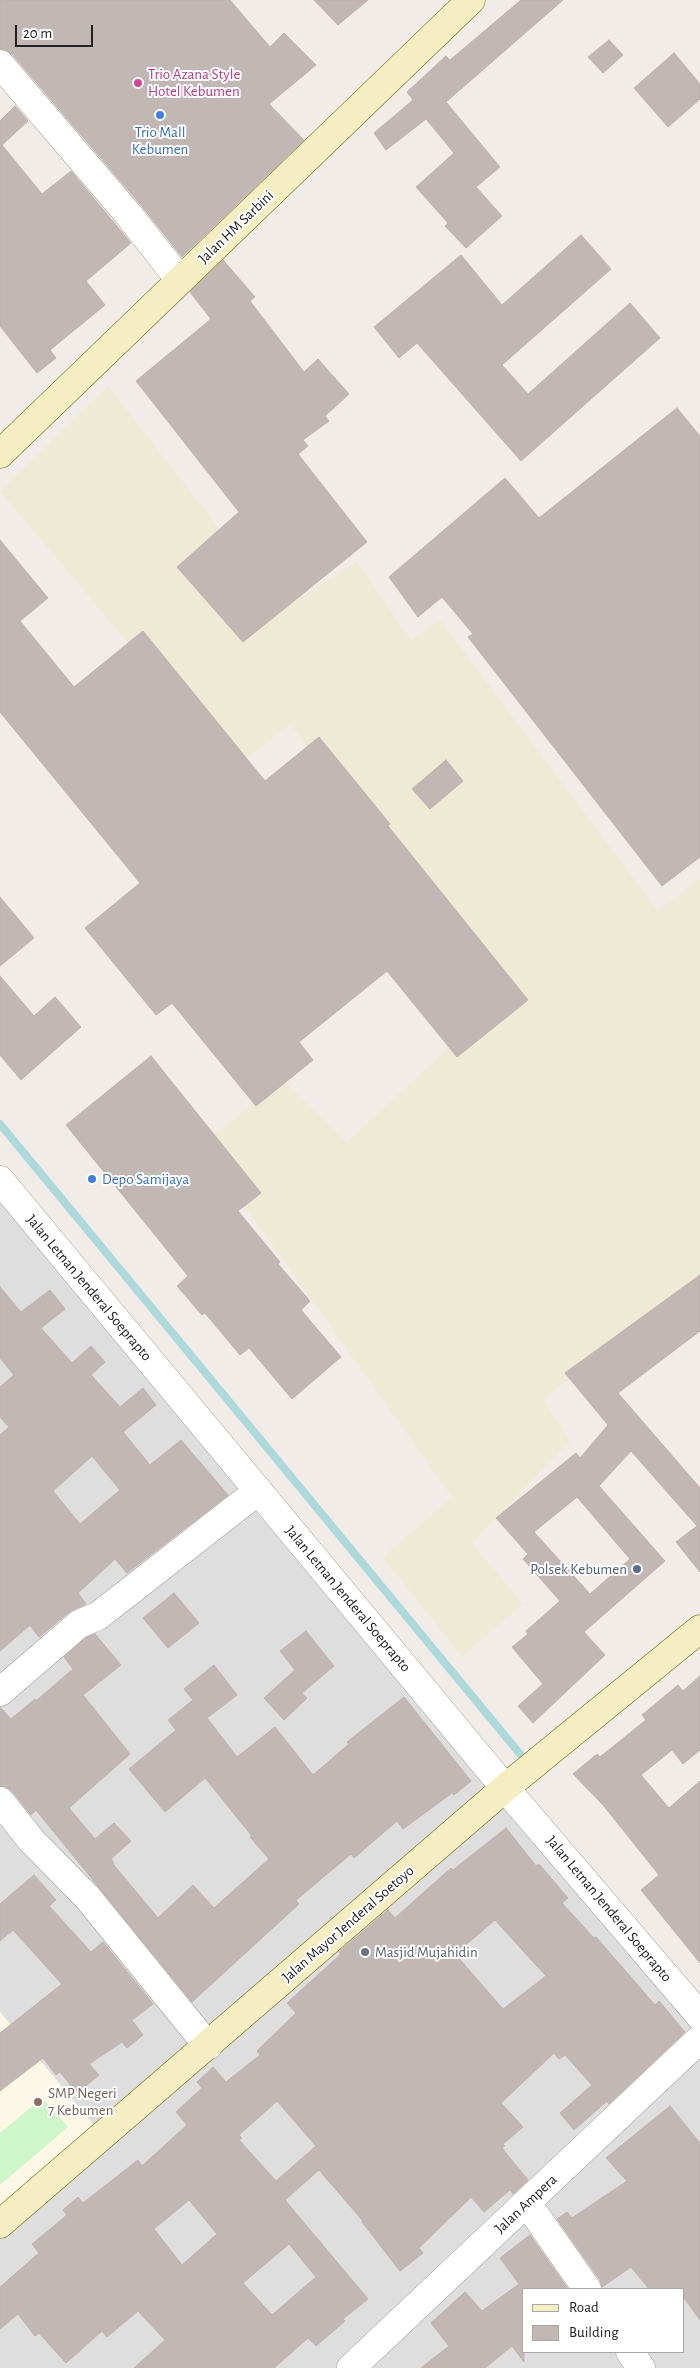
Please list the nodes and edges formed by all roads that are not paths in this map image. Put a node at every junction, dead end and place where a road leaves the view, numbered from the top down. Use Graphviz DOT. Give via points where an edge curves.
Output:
graph roads {
  1 [pos="472,0"];
  2 [pos="0,64"];
  3 [pos="180,280"];
  4 [pos="0,454"];
  5 [pos="5,1195"];
  6 [pos="258,1491"];
  7 [pos="700,1629"];
  8 [pos="0,1692"];
  9 [pos="505,1788"];
  10 [pos="0,1801"];
  11 [pos="700,2016"];
  12 [pos="700,2039"];
  13 [pos="208,2046"];
  14 [pos="527,2203"];
  15 [pos="0,2224"];
  16 [pos="586,2288"];
  17 [pos="631,2353"];
  18 [pos="351,2368"];
  19 [pos="641,2368"];
  1 -- 3 [label="main road, Jalan HM Sarbini"];
  2 -- 3 [label="street"];
  3 -- 4 [label="main road, Jalan HM Sarbini"];
  5 -- 6 [label="street, Jalan Letnan Jenderal Soeprapto"];
  6 -- 8 [label="street" via="98,1616 80,1624"];
  6 -- 9 [label="street, Jalan Letnan Jenderal Soeprapto"];
  7 -- 9 [label="main road, Jalan Mayor Jenderal Soetoyo"];
  9 -- 11 [label="street, Jalan Letnan Jenderal Soeprapto"];
  9 -- 13 [label="main road, Jalan Mayor Jenderal Soetoyo"];
  10 -- 13 [label="street" via="31,1840 88,1898"];
  12 -- 14 [label="street, Jalan Ampera"];
  13 -- 15 [label="main road, Jalan Mayor Jenderal Soetoyo"];
  14 -- 16 [label="street"];
  14 -- 18 [label="street, Jalan Ampera"];
  17 -- 19 [label="street"];
}
